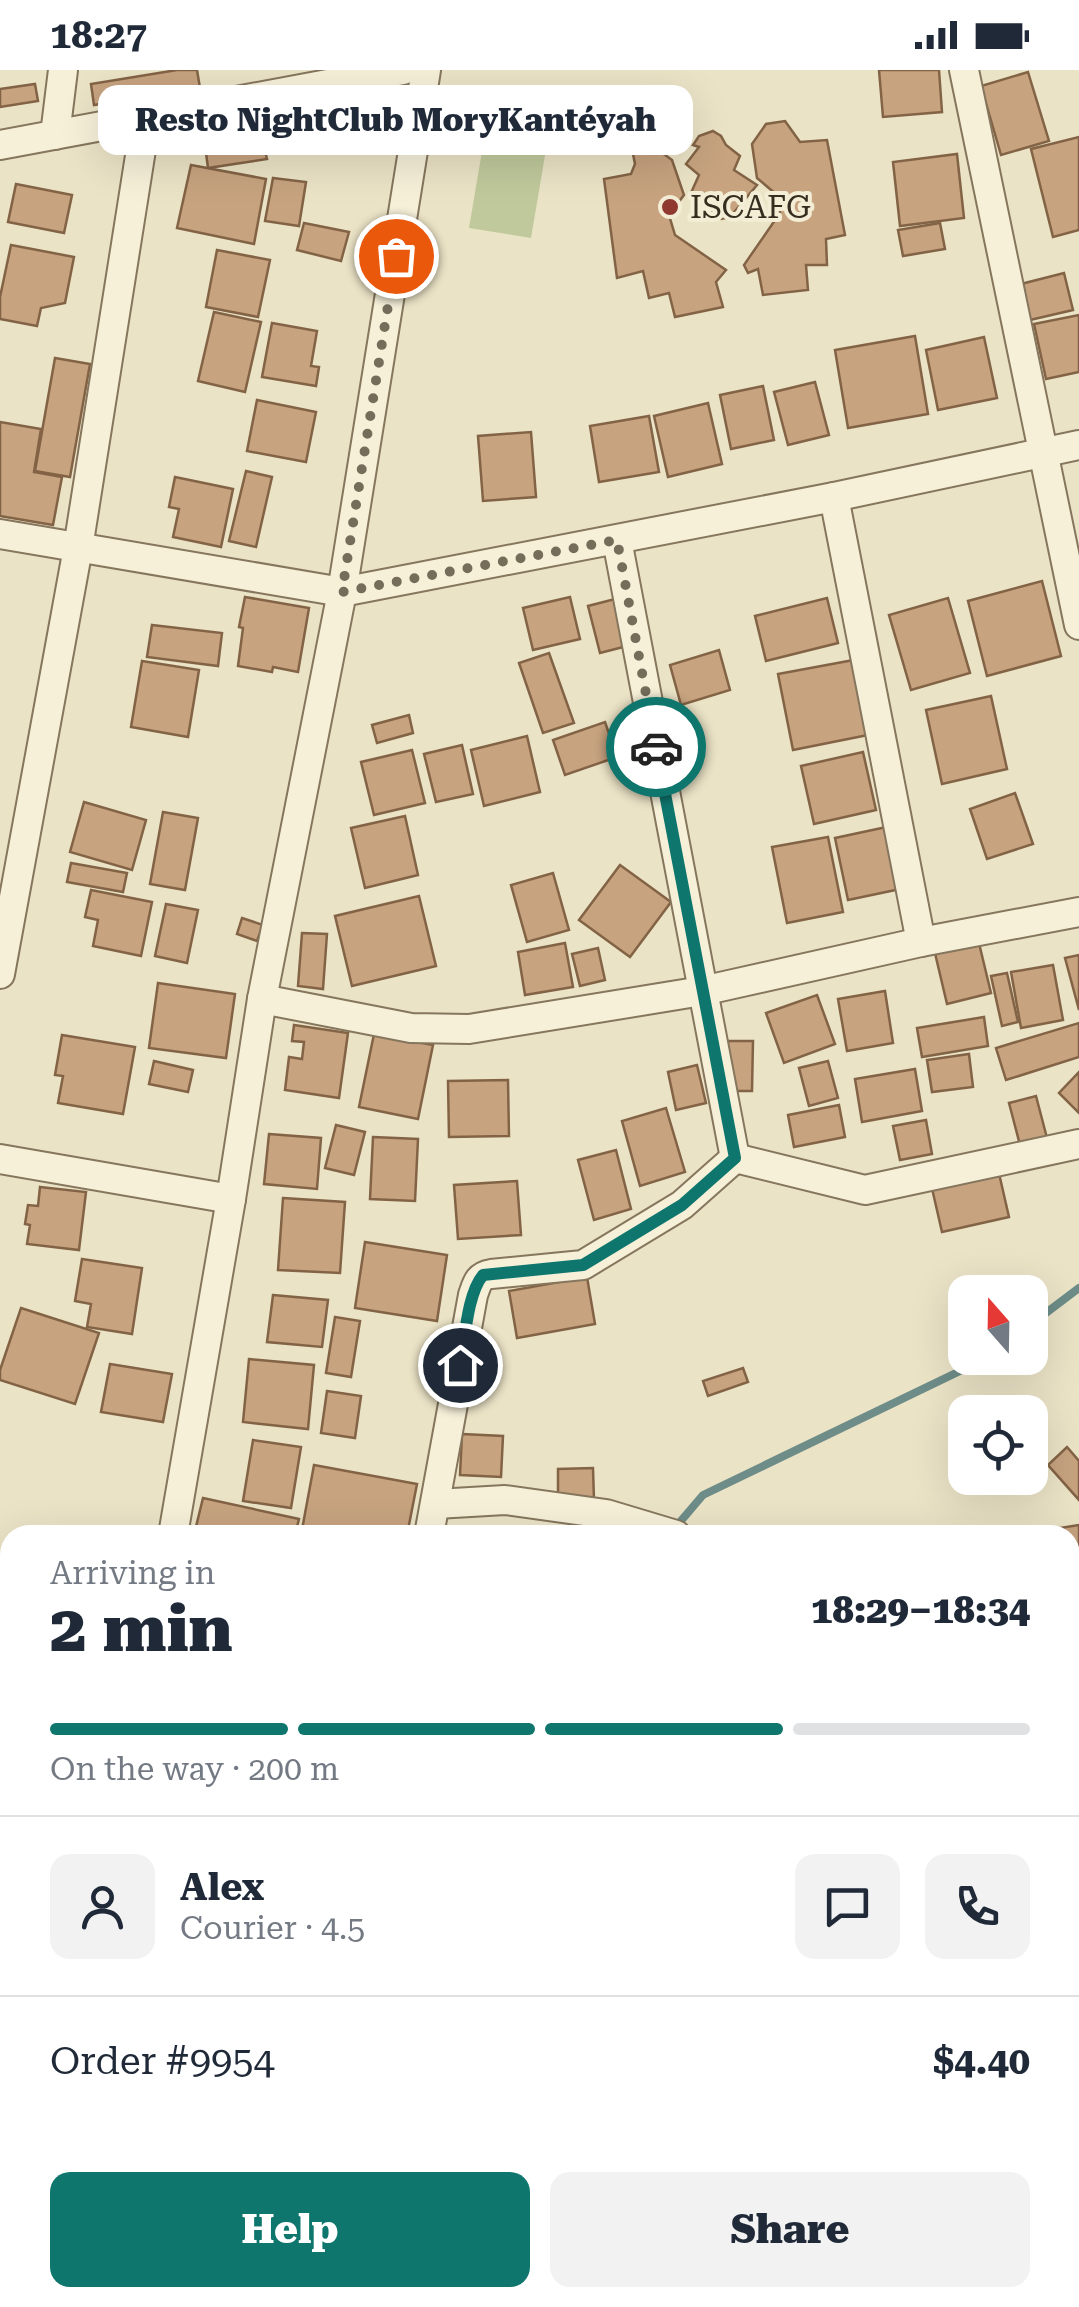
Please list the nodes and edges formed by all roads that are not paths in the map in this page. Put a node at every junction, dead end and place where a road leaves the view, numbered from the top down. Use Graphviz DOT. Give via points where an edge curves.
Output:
graph roads {
  1 [pos="64,70"];
  2 [pos="426,70"];
  3 [pos="964,70"];
  4 [pos="390,71"];
  5 [pos="146,118"];
  6 [pos="55,135"];
  7 [pos="0,145"];
  8 [pos="1079,445"];
  9 [pos="1043,454"];
  10 [pos="834,497"];
  11 [pos="0,534"];
  12 [pos="617,540"];
  13 [pos="78,548"];
  14 [pos="342,592"];
  15 [pos="1079,625"];
  16 [pos="1079,912"];
  17 [pos="921,942"];
  18 [pos="0,974"];
  19 [pos="702,991"];
  20 [pos="262,999"];
  21 [pos="1079,1144"];
  22 [pos="735,1158"];
  23 [pos="0,1160"];
  24 [pos="231,1199"];
  25 [pos="436,1504"];
  26 [pos="175,1525"];
  27 [pos="431,1525"];
  28 [pos="643,1525"];
  1 -- 6 [label="street"];
  2 -- 14 [label="street"];
  3 -- 9 [label="street"];
  4 -- 5 [label="street"];
  5 -- 6 [label="street"];
  5 -- 13 [label="street"];
  6 -- 7 [label="street"];
  8 -- 9 [label="street"];
  9 -- 10 [label="street"];
  9 -- 15 [label="street"];
  10 -- 12 [label="street"];
  10 -- 17 [label="street"];
  11 -- 13 [label="street"];
  12 -- 14 [label="street"];
  12 -- 19 [label="street"];
  13 -- 14 [label="street"];
  13 -- 18 [label="street"];
  14 -- 20 [label="street"];
  16 -- 17 [label="street"];
  17 -- 19 [label="street"];
  19 -- 20 [label="street" via="469,1029 411,1028"];
  19 -- 22 [label="street"];
  20 -- 24 [label="street"];
  21 -- 22 [label="street" via="865,1190"];
  22 -- 25 [label="street" via="682,1205 583,1265 483,1275 473,1296"];
  23 -- 24 [label="street"];
  24 -- 26 [label="street"];
  25 -- 27 [label="street"];
  25 -- 28 [label="street" via="505,1500"];
}
